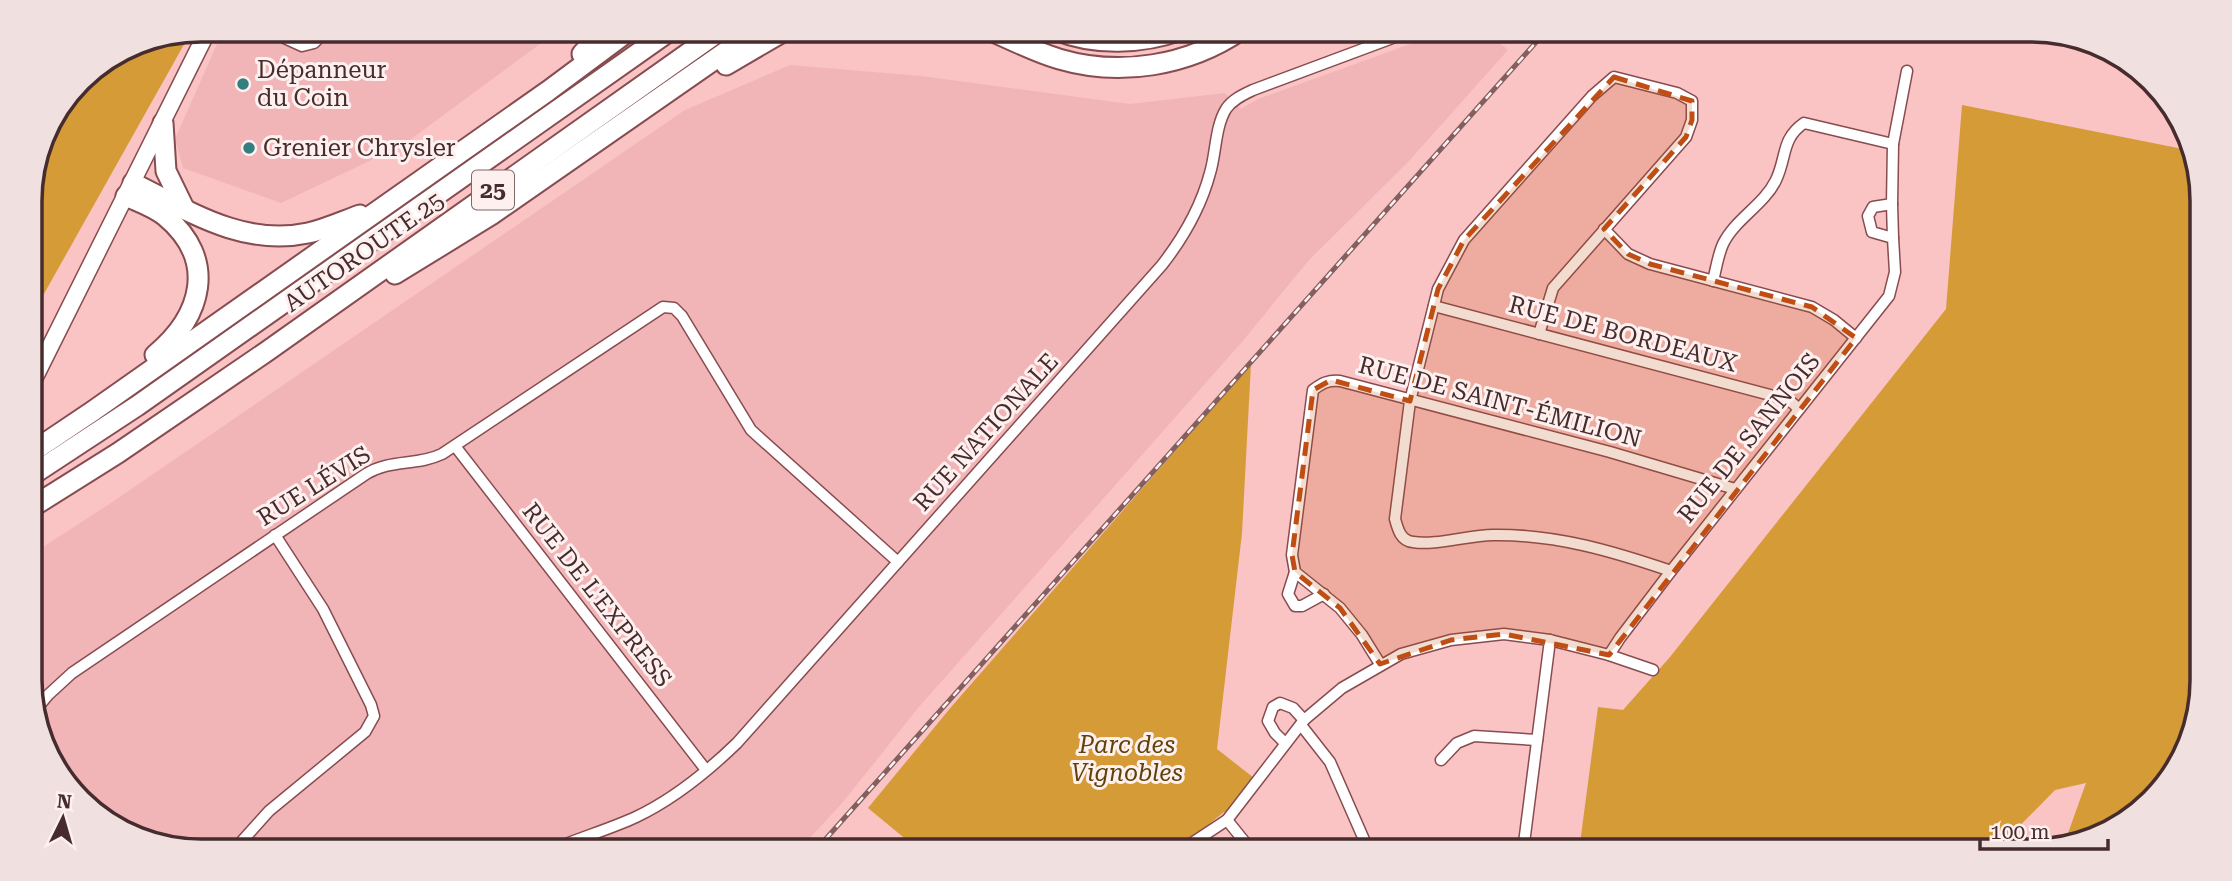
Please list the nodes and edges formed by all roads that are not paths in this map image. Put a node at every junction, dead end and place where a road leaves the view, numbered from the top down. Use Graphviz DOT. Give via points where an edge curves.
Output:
graph roads {
  1 [pos="202,42"];
  2 [pos="293,42"];
  3 [pos="315,42"];
  4 [pos="592,42"];
  5 [pos="613,42"];
  6 [pos="631,42"];
  7 [pos="654,42"];
  8 [pos="704,42"];
  9 [pos="740,42"];
  10 [pos="766,42"];
  11 [pos="1018,42"];
  12 [pos="1220,42"];
  13 [pos="1382,42"];
  14 [pos="1907,71"];
  15 [pos="548,91"];
  16 [pos="651,105"];
  17 [pos="163,123"];
  18 [pos="516,138"];
  19 [pos="1893,144"];
  20 [pos="130,190"];
  21 [pos="387,204"];
  22 [pos="1892,204"];
  23 [pos="184,208"];
  24 [pos="1604,229"];
  25 [pos="1893,238"];
  26 [pos="1713,281"];
  27 [pos="1434,306"];
  28 [pos="1539,334"];
  29 [pos="1856,338"];
  30 [pos="266,352"];
  31 [pos="42,363"];
  32 [pos="112,398"];
  33 [pos="1410,401"];
  34 [pos="1799,409"];
  35 [pos="42,445"];
  36 [pos="455,446"];
  37 [pos="42,468"];
  38 [pos="1735,489"];
  39 [pos="42,502"];
  40 [pos="275,535"];
  41 [pos="898,562"];
  42 [pos="1671,571"];
  43 [pos="1295,572"];
  44 [pos="1325,594"];
  45 [pos="1550,640"];
  46 [pos="1609,655"];
  47 [pos="1380,664"];
  48 [pos="1653,670"];
  49 [pos="43,700"];
  50 [pos="1302,723"];
  51 [pos="1537,740"];
  52 [pos="1285,743"];
  53 [pos="1441,760"];
  54 [pos="706,771"];
  55 [pos="1227,820"];
  56 [pos="244,839"];
  57 [pos="581,839"];
  58 [pos="1198,839"];
  59 [pos="1242,839"];
  60 [pos="1364,839"];
  61 [pos="1524,839"];
  1 -- 17 [label="main road"];
  2 -- 3 [label="street" via="302,46"];
  4 -- 15 [label="highway"];
  5 -- 15 [label="highway"];
  6 -- 18 [label="highway"];
  7 -- 18 [label="highway, AUTOROUTE 25 / 25"];
  8 -- 30 [label="highway, AUTOROUTE 25 / 25"];
  9 -- 16 [label="highway"];
  10 -- 16 [label="highway"];
  11 -- 12 [label="highway" via="1059,59 1119,67 1183,58"];
  13 -- 41 [label="street, RUE NATIONALE" via="1253,90 1231,103 1222,119 1204,192 1168,257"];
  14 -- 19 [label="street, RUE DE SANNOIS"];
  15 -- 21 [label="highway"];
  16 -- 30 [label="highway" via="471,228"];
  17 -- 20 [label="main road"];
  17 -- 23 [label="highway" via="166,171"];
  18 -- 37 [label="highway, AUTOROUTE 25 / 25"];
  19 -- 22 [label="street, RUE DE SANNOIS"];
  19 -- 26 [label="street" via="1804,123 1793,131 1775,182 1723,244"];
  20 -- 23 [label="highway"];
  20 -- 31 [label="main road"];
  20 -- 32 [label="highway" via="182,235 194,257 198,285 194,305 180,331"];
  21 -- 23 [label="highway" via="317,230 272,236 227,228"];
  21 -- 32 [label="highway"];
  22 -- 25 [label="street, RUE DE SANNOIS"];
  22 -- 25 [label="street" via="1873,207 1868,216 1872,232"];
  24 -- 26 [label="street" via="1628,254"];
  24 -- 27 [label="street" via="1686,137 1692,101 1614,77 1603,85 1464,240"];
  24 -- 28 [label="street" via="1553,288"];
  25 -- 29 [label="street, RUE DE SANNOIS" via="1895,272 1889,296"];
  26 -- 29 [label="street" via="1812,307"];
  27 -- 28 [label="street, RUE DE BORDEAUX"];
  27 -- 33 [label="street"];
  28 -- 34 [label="street, RUE DE BORDEAUX" via="1789,400"];
  29 -- 34 [label="street, RUE DE SANNOIS"];
  30 -- 39 [label="highway, AUTOROUTE 25 / 25"];
  32 -- 35 [label="highway"];
  33 -- 38 [label="street, RUE DE SAINT-ÉMILION"];
  33 -- 42 [label="street" via="1395,519 1399,534 1410,542 1521,536 1575,542"];
  33 -- 43 [label="street, RUE DE SAINT-ÉMILION" via="1331,380 1313,390 1292,555"];
  34 -- 38 [label="street, RUE DE SANNOIS"];
  36 -- 40 [label="street, RUE LÉVIS" via="428,460 381,466"];
  36 -- 41 [label="street, RUE LÉVIS" via="652,313 671,307 682,316 751,430"];
  36 -- 54 [label="street, RUE DE L'EXPRESS"];
  38 -- 42 [label="street, RUE DE SANNOIS"];
  40 -- 49 [label="street, RUE LÉVIS" via="72,673"];
  40 -- 56 [label="street" via="329,621 374,716 365,732 269,811"];
  41 -- 54 [label="street, RUE NATIONALE" via="737,743"];
  42 -- 46 [label="street, RUE DE SANNOIS"];
  43 -- 44 [label="street"];
  43 -- 44 [label="street" via="1288,594 1295,606"];
  44 -- 47 [label="street" via="1362,635"];
  45 -- 46 [label="street"];
  45 -- 47 [label="street" via="1504,634 1451,640"];
  45 -- 51 [label="street"];
  46 -- 48 [label="street"];
  47 -- 50 [label="street" via="1342,688"];
  50 -- 52 [label="street"];
  50 -- 52 [label="street" via="1293,708 1280,703 1273,707 1268,721"];
  50 -- 60 [label="street" via="1330,762"];
  51 -- 53 [label="street" via="1474,736 1457,743"];
  51 -- 61 [label="street"];
  52 -- 55 [label="street"];
  54 -- 57 [label="street, RUE NATIONALE" via="654,808"];
  55 -- 58 [label="street"];
  55 -- 59 [label="street"];
}
